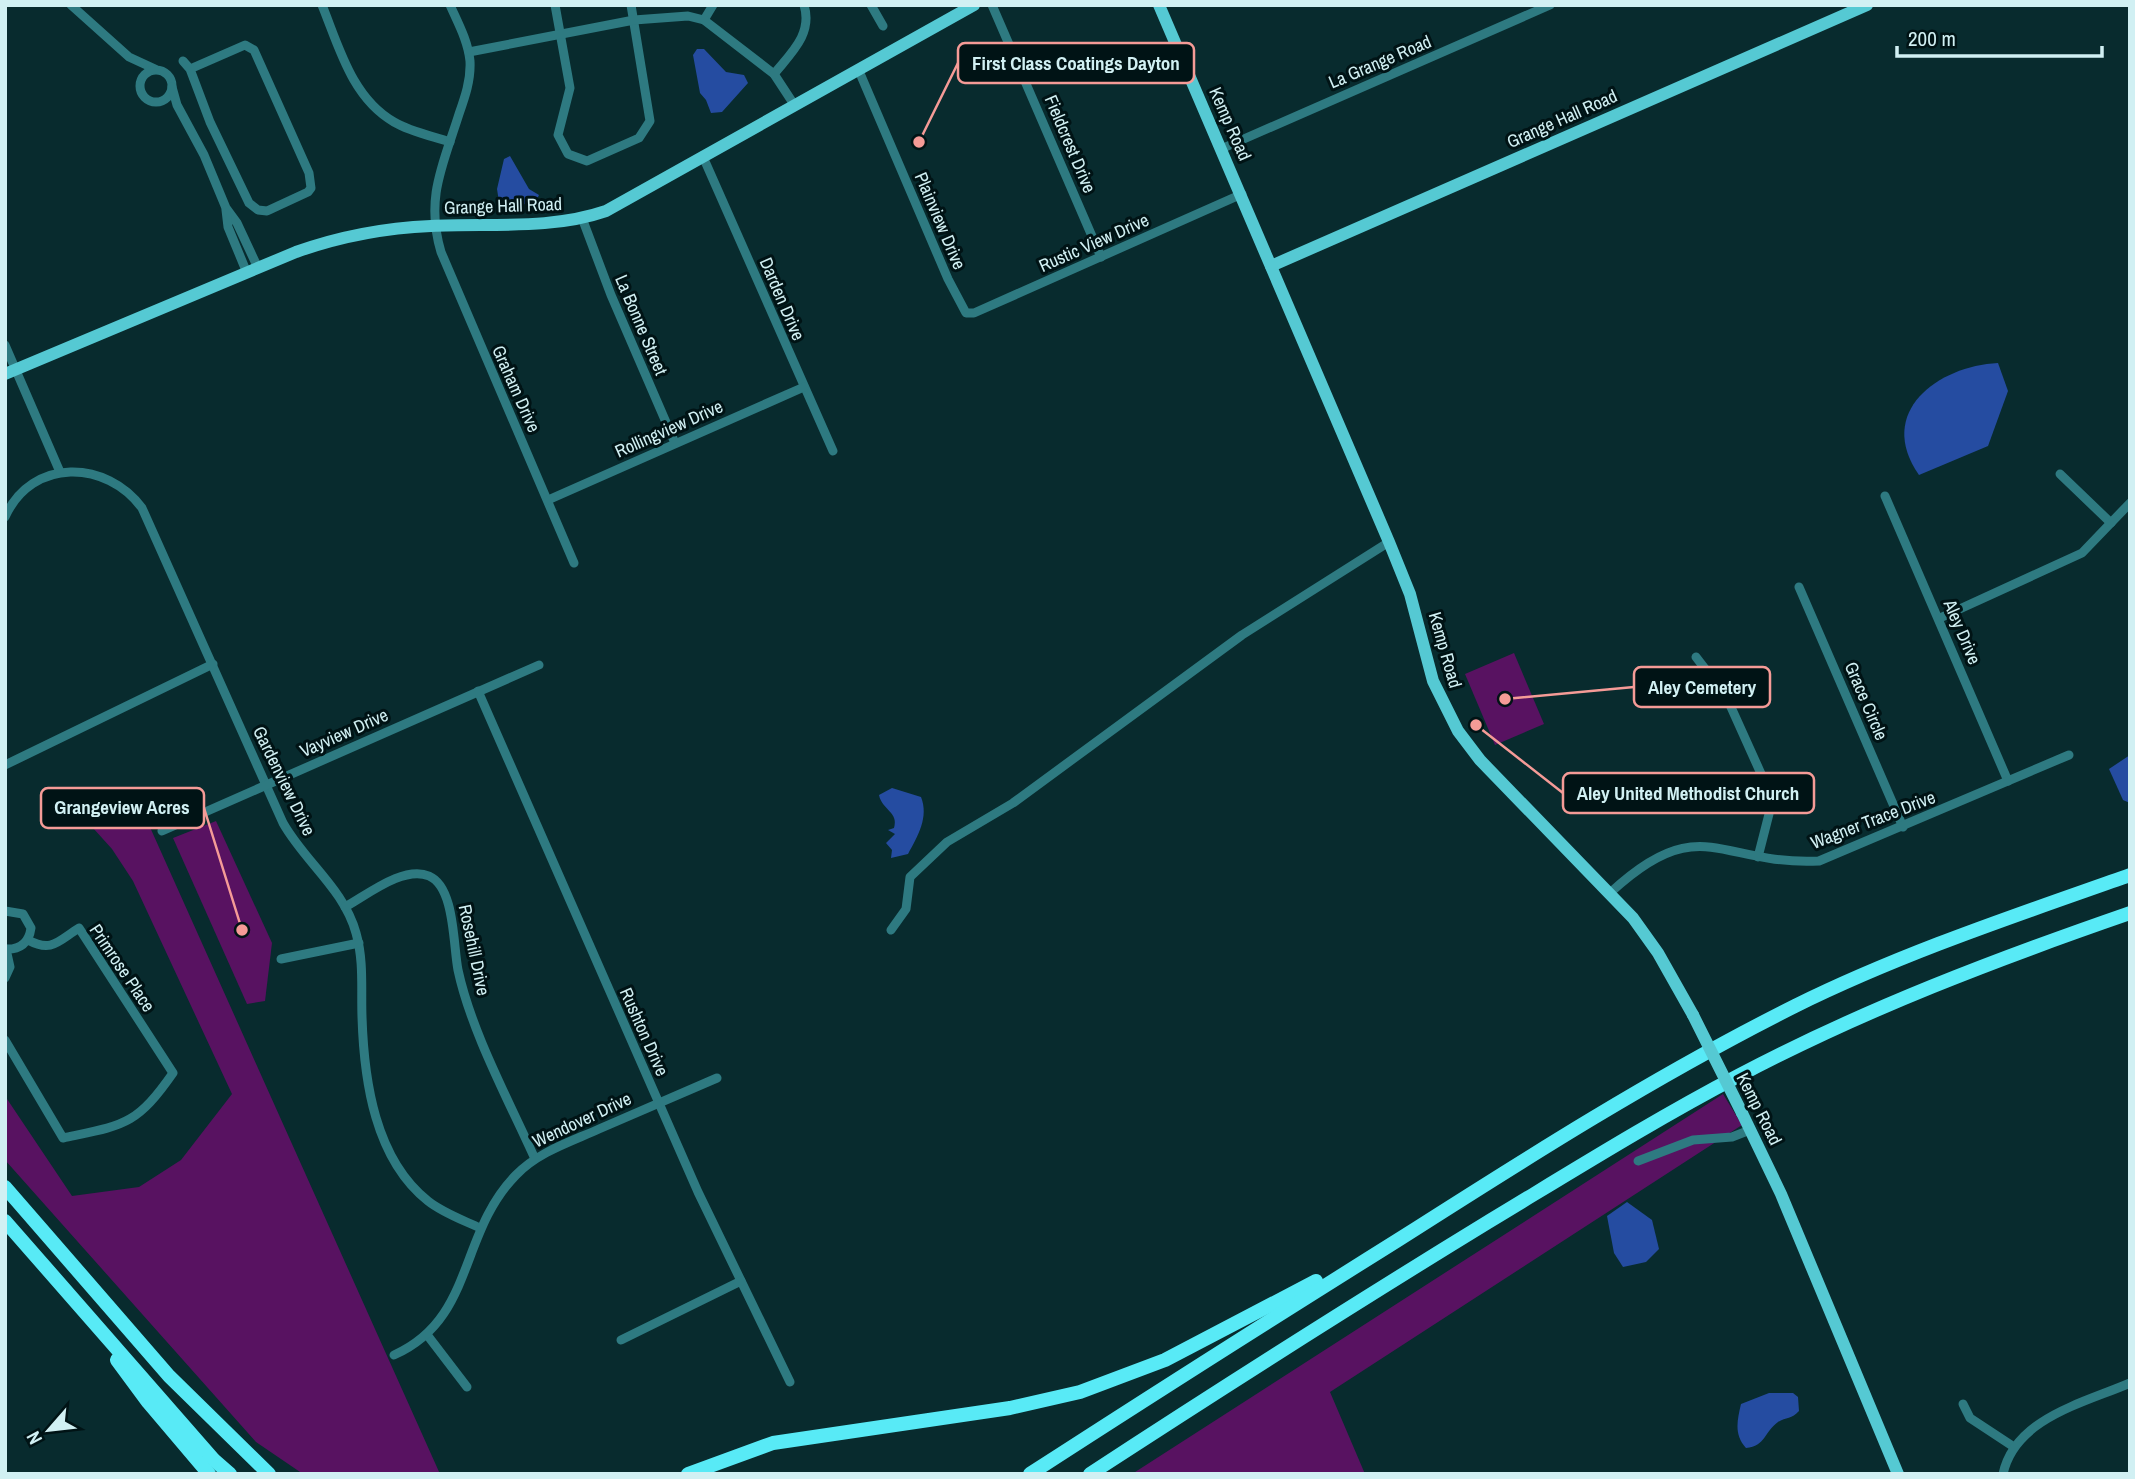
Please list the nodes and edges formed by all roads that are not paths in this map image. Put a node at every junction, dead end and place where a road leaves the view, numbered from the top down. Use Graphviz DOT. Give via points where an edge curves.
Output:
graph roads {
  1 [pos="71,5"];
  2 [pos="321,5"];
  3 [pos="450,5"];
  4 [pos="555,5"];
  5 [pos="631,5"];
  6 [pos="713,5"];
  7 [pos="803,5"];
  8 [pos="871,5"];
  9 [pos="974,5"];
  10 [pos="992,5"];
  11 [pos="1159,5"];
  12 [pos="1550,5"];
  13 [pos="1867,5"];
  14 [pos="634,20"];
  15 [pos="704,20"];
  16 [pos="883,26"];
  17 [pos="561,34"];
  18 [pos="469,52"];
  19 [pos="129,57"];
  20 [pos="183,61"];
  21 [pos="155,69"];
  22 [pos="190,69"];
  23 [pos="859,71"];
  24 [pos="774,74"];
  25 [pos="141,79"];
  26 [pos="172,88"];
  27 [pos="157,102"];
  28 [pos="795,106"];
  29 [pos="185,122"];
  30 [pos="450,142"];
  31 [pos="1221,149"];
  32 [pos="704,159"];
  33 [pos="1241,194"];
  34 [pos="582,219"];
  35 [pos="433,226"];
  36 [pos="1101,257"];
  37 [pos="1272,266"];
  38 [pos="252,270"];
  39 [pos="960,306"];
  40 [pos="5,345"];
  41 [pos="11,372"];
  42 [pos="804,387"];
  43 [pos="675,443"];
  44 [pos="832,451"];
  45 [pos="60,472"];
  46 [pos="2060,474"];
  47 [pos="1885,496"];
  48 [pos="548,500"];
  49 [pos="2130,503"];
  50 [pos="5,517"];
  51 [pos="2110,523"];
  52 [pos="1389,542"];
  53 [pos="574,563"];
  54 [pos="1799,587"];
  55 [pos="1940,618"];
  56 [pos="1696,657"];
  57 [pos="213,664"];
  58 [pos="539,665"];
  59 [pos="478,691"];
  60 [pos="2069,755"];
  61 [pos="5,765"];
  62 [pos="2008,781"];
  63 [pos="266,785"];
  64 [pos="1903,827"];
  65 [pos="162,831"];
  66 [pos="1758,857"];
  67 [pos="2130,875"];
  68 [pos="1611,892"];
  69 [pos="345,906"];
  70 [pos="5,912"];
  71 [pos="2130,912"];
  72 [pos="891,929"];
  73 [pos="28,940"];
  74 [pos="359,943"];
  75 [pos="6,949"];
  76 [pos="281,959"];
  77 [pos="5,978"];
  78 [pos="5,1040"];
  79 [pos="717,1078"];
  80 [pos="658,1103"];
  81 [pos="1750,1130"];
  82 [pos="534,1159"];
  83 [pos="1638,1161"];
  84 [pos="5,1187"];
  85 [pos="5,1221"];
  86 [pos="480,1228"];
  87 [pos="1413,1230"];
  88 [pos="741,1281"];
  89 [pos="61,1283"];
  90 [pos="428,1336"];
  91 [pos="621,1340"];
  92 [pos="394,1355"];
  93 [pos="790,1382"];
  94 [pos="2130,1383"];
  95 [pos="467,1387"];
  96 [pos="1963,1404"];
  97 [pos="2014,1447"];
  98 [pos="209,1474"];
  99 [pos="230,1474"];
  100 [pos="269,1474"];
  101 [pos="688,1474"];
  102 [pos="1030,1474"];
  103 [pos="1090,1474"];
  104 [pos="1898,1474"];
  105 [pos="2003,1474"];
  1 -- 19 [label="street"];
  2 -- 30 [label="street" via="356,85 373,106 400,125"];
  3 -- 18 [label="street"];
  4 -- 17 [label="street"];
  5 -- 14 [label="street"];
  6 -- 15 [label="street"];
  7 -- 24 [label="street" via="807,15 804,37"];
  8 -- 16 [label="street"];
  9 -- 23 [label="main road, Grange Hall Road"];
  10 -- 36 [label="street, Fieldcrest Drive"];
  11 -- 31 [label="main road, Kemp Road"];
  12 -- 31 [label="street, La Grange Road"];
  13 -- 37 [label="main road, Grange Hall Road"];
  14 -- 15 [label="street" via="680,15"];
  14 -- 17 [label="street"];
  14 -- 17 [label="street" via="650,121 639,138 587,161 574,158 560,142 558,129 570,88"];
  15 -- 24 [label="street"];
  17 -- 18 [label="street"];
  18 -- 30 [label="street" via="468,88"];
  19 -- 21 [label="street"];
  19 -- 25 [label="street"];
  20 -- 22 [label="street"];
  21 -- 25 [label="street"];
  21 -- 26 [label="street" via="166,72"];
  22 -- 22 [label="street" via="249,203 258,211 267,211 308,192 309,173 254,50 245,45"];
  23 -- 28 [label="main road, Grange Hall Road"];
  23 -- 39 [label="street, Plainview Drive"];
  24 -- 28 [label="street"];
  25 -- 27 [label="street" via="142,95"];
  26 -- 27 [label="street"];
  26 -- 29 [label="street"];
  27 -- 29 [label="street"];
  28 -- 32 [label="main road, Grange Hall Road"];
  29 -- 38 [label="street" via="237,223"];
  30 -- 35 [label="street" via="436,185"];
  31 -- 33 [label="main road, Kemp Road"];
  32 -- 34 [label="main road, Grange Hall Road"];
  32 -- 42 [label="street, Darden Drive"];
  33 -- 36 [label="street, Rustic View Drive"];
  33 -- 37 [label="main road, Kemp Road"];
  34 -- 35 [label="main road, Grange Hall Road"];
  34 -- 43 [label="street, La Bonne Street"];
  35 -- 38 [label="main road, Grange Hall Road" via="343,236"];
  35 -- 48 [label="street, Graham Drive"];
  36 -- 39 [label="street, Rustic View Drive" via="974,313"];
  37 -- 52 [label="main road, Kemp Road"];
  38 -- 41 [label="main road, Grange Hall Road"];
  40 -- 41 [label="street"];
  41 -- 45 [label="street"];
  42 -- 43 [label="street, Rollingview Drive"];
  42 -- 44 [label="street, Darden Drive"];
  43 -- 48 [label="street, Rollingview Drive"];
  45 -- 50 [label="street" via="28,488"];
  45 -- 57 [label="street, Gardenview Drive" via="78,470 104,476 137,501"];
  46 -- 51 [label="street"];
  47 -- 55 [label="street, Aley Drive"];
  48 -- 53 [label="street, Graham Drive"];
  49 -- 51 [label="street"];
  51 -- 55 [label="street" via="2096,541 2066,562"];
  52 -- 68 [label="main road, Kemp Road" via="1410,594 1433,681 1458,731 1480,760"];
  52 -- 72 [label="street" via="1242,635 1013,803 947,842 910,877 906,909"];
  54 -- 64 [label="street, Grace Circle"];
  55 -- 62 [label="street, Aley Drive"];
  56 -- 66 [label="street" via="1726,696 1767,787 1769,814"];
  57 -- 61 [label="street"];
  57 -- 63 [label="street, Gardenview Drive"];
  58 -- 59 [label="street, Vayview Drive"];
  59 -- 63 [label="street, Vayview Drive"];
  59 -- 80 [label="street, Rushton Drive"];
  60 -- 62 [label="street, Wagner Trace Drive"];
  62 -- 64 [label="street, Wagner Trace Drive"];
  63 -- 65 [label="street, Vayview Drive"];
  63 -- 69 [label="street, Gardenview Drive" via="291,838"];
  64 -- 66 [label="street, Wagner Trace Drive" via="1818,861"];
  66 -- 68 [label="street, Wagner Trace Drive" via="1723,847 1684,847 1650,859"];
  67 -- 87 [label="highway" via="1996,922 1798,1005 1628,1096"];
  68 -- 81 [label="main road, Kemp Road, bridge" via="1658,953"];
  69 -- 74 [label="street, Gardenview Drive"];
  69 -- 82 [label="street, Rosehill Drive" via="411,874 427,875 440,885 447,898 458,972 468,1003"];
  70 -- 73 [label="street" via="17,911 29,921"];
  71 -- 103 [label="highway" via="1984,964 1741,1074 1621,1141 1357,1302"];
  73 -- 75 [label="street"];
  73 -- 78 [label="street, Primrose Place" via="49,947 79,928 173,1073 150,1107 118,1126 64,1138"];
  74 -- 76 [label="street"];
  74 -- 86 [label="street, Gardenview Drive" via="367,1084 382,1132 419,1193 441,1210"];
  75 -- 77 [label="street" via="10,967"];
  79 -- 80 [label="street, Wendover Drive"];
  80 -- 82 [label="street, Wendover Drive"];
  80 -- 88 [label="street, Rushton Drive"];
  81 -- 83 [label="street" via="1732,1138 1693,1140"];
  81 -- 104 [label="main road, Kemp Road"];
  82 -- 86 [label="street, Wendover Drive" via="500,1192"];
  84 -- 100 [label="highway" via="169,1376"];
  85 -- 89 [label="highway"];
  86 -- 90 [label="street, Wendover Drive" via="451,1302"];
  87 -- 101 [label="highway" via="1197,1345 1109,1382 1010,1408 773,1443"];
  87 -- 102 [label="highway"];
  88 -- 91 [label="street"];
  88 -- 93 [label="street, Rushton Drive"];
  89 -- 98 [label="highway" via="148,1402"];
  89 -- 99 [label="highway"];
  90 -- 92 [label="street, Wendover Drive"];
  90 -- 95 [label="street"];
  94 -- 97 [label="street" via="2037,1424"];
  96 -- 97 [label="street" via="1970,1418"];
  97 -- 105 [label="street"];
}
